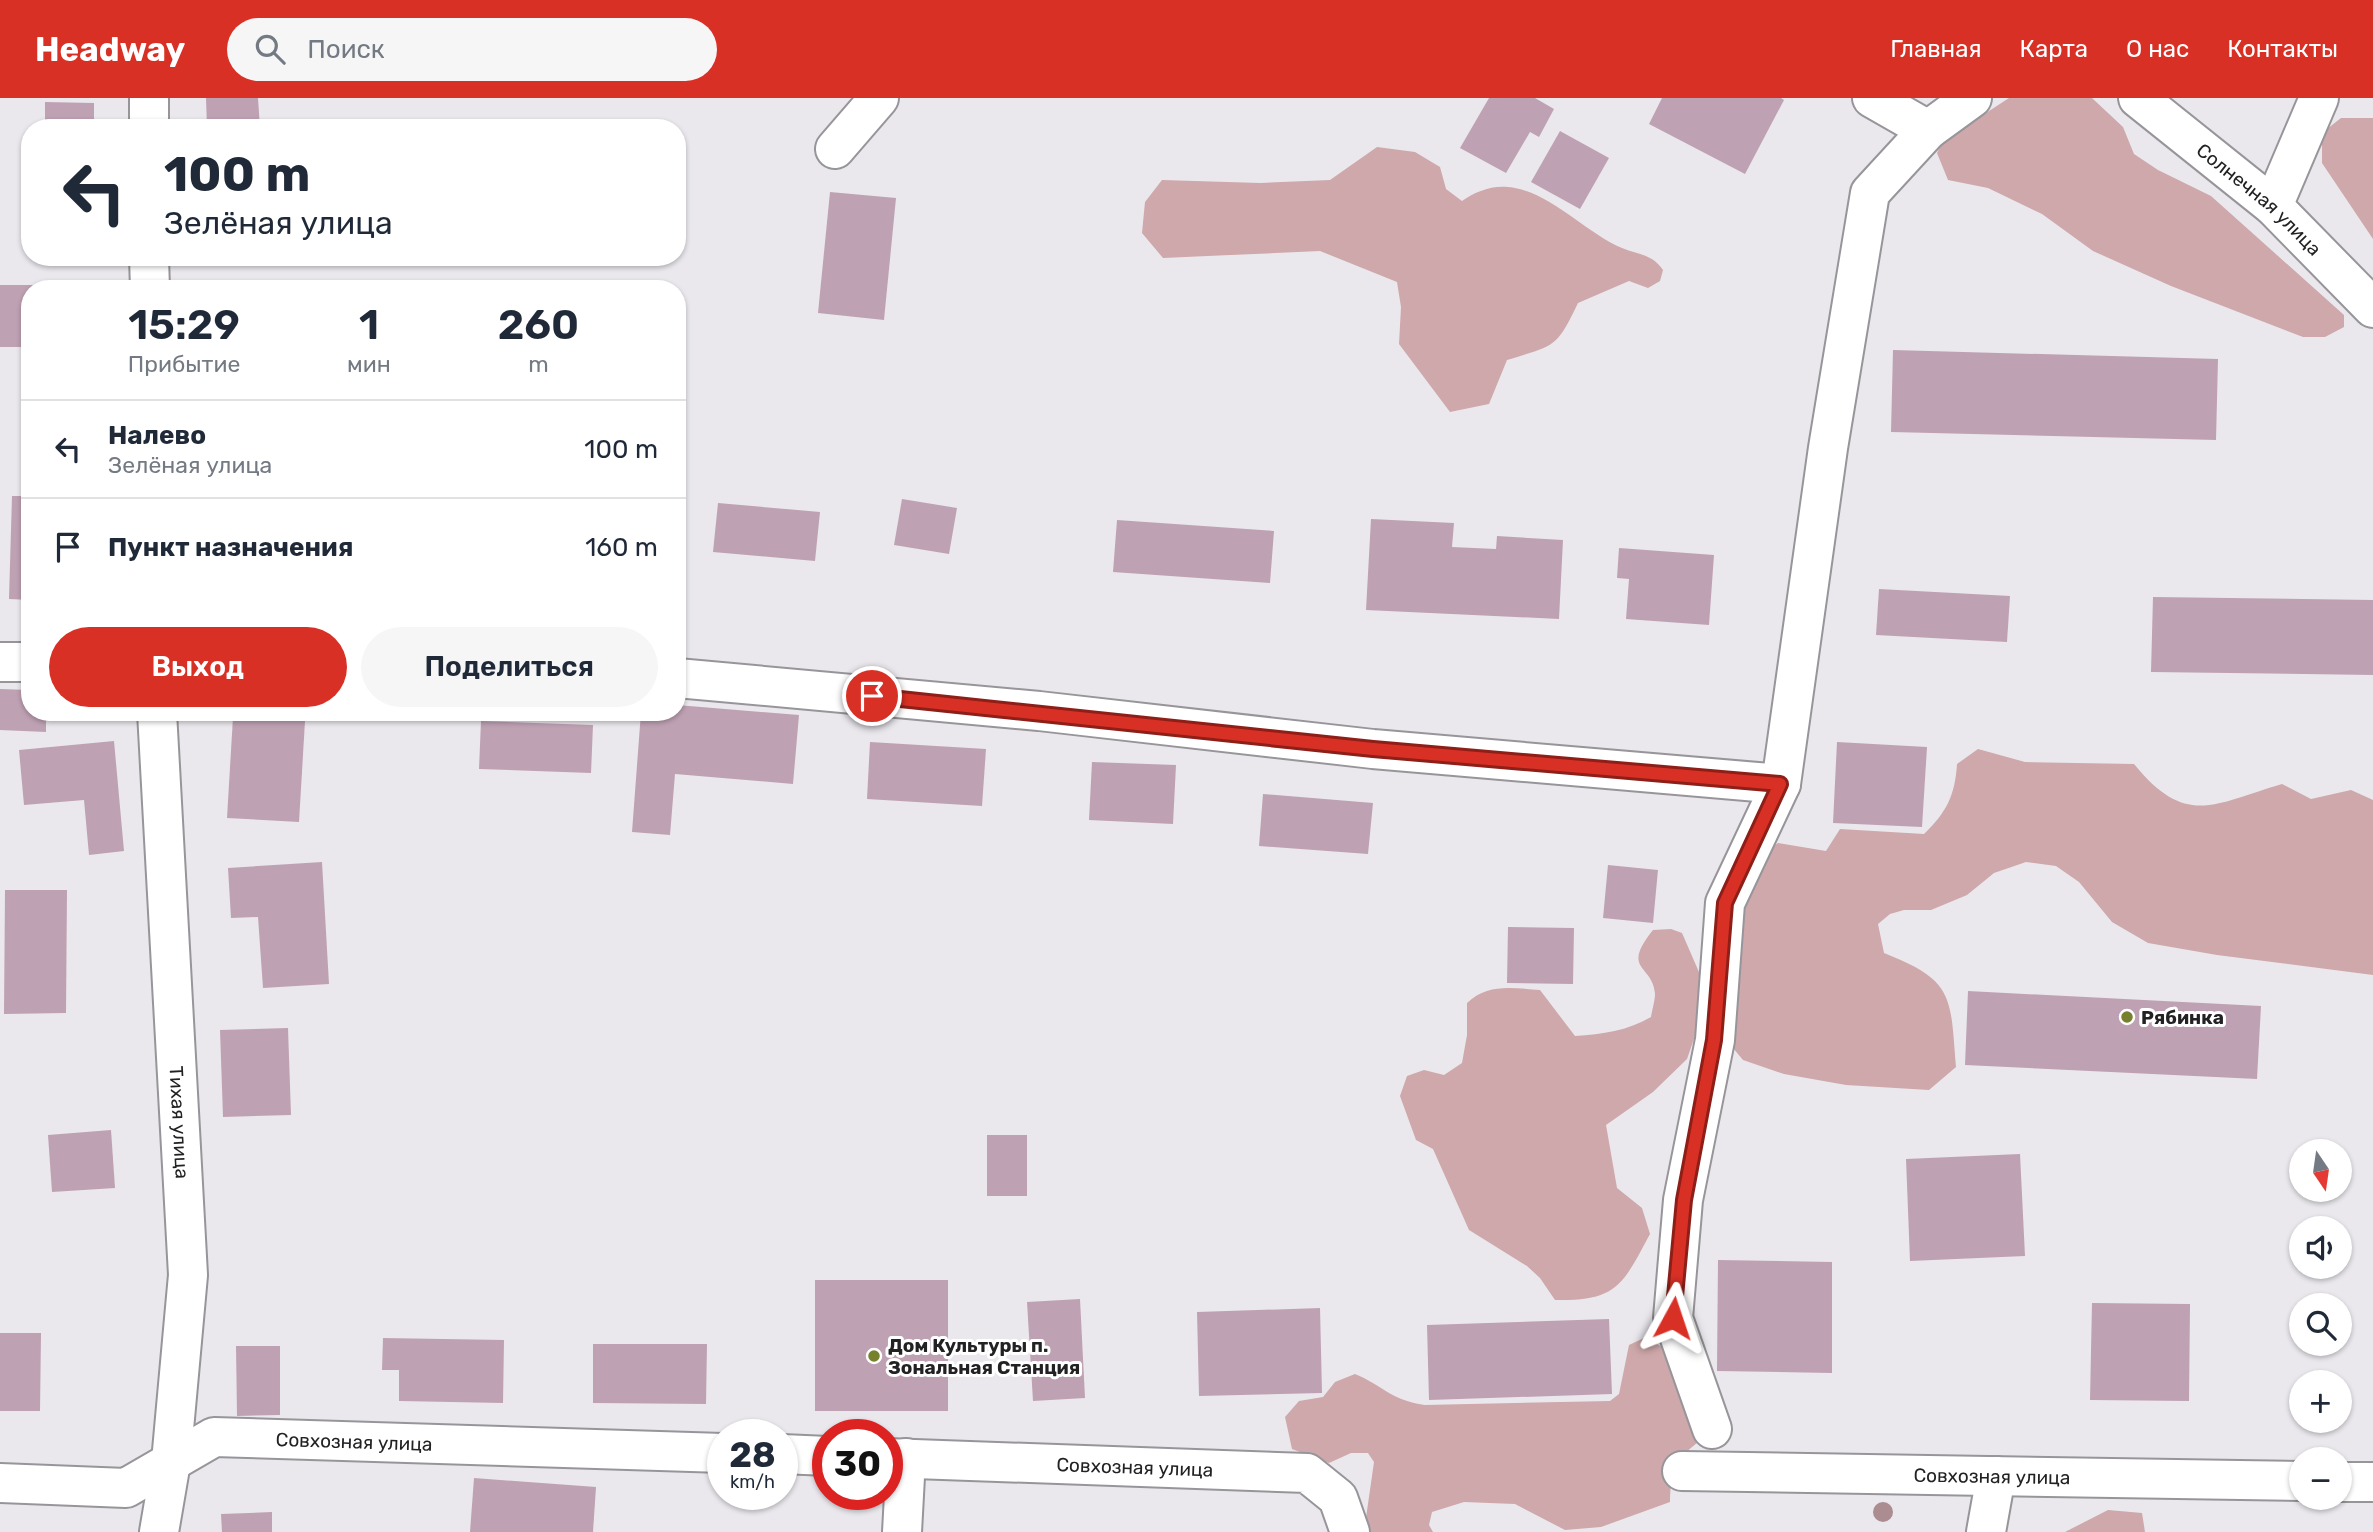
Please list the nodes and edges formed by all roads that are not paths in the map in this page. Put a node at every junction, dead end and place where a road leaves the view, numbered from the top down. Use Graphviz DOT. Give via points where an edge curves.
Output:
graph roads {
  1 [pos="149,98"];
  2 [pos="879,98"];
  3 [pos="1872,98"];
  4 [pos="1972,98"];
  5 [pos="2138,98"];
  6 [pos="2319,98"];
  7 [pos="149,119"];
  8 [pos="1928,130"];
  9 [pos="835,149"];
  10 [pos="2273,206"];
  11 [pos="2373,308"];
  12 [pos="0,662"];
  13 [pos="21,662"];
  14 [pos="686,679"];
  15 [pos="158,721"];
  16 [pos="1780,784"];
  17 [pos="1712,1429"];
  18 [pos="707,1452"];
  19 [pos="903,1458"];
  20 [pos="171,1462"];
  21 [pos="1682,1471"];
  22 [pos="1996,1476"];
  23 [pos="2289,1481"];
  24 [pos="2352,1482"];
  25 [pos="2373,1482"];
  26 [pos="0,1483"];
  27 [pos="901,1510"];
  28 [pos="159,1532"];
  29 [pos="902,1532"];
  30 [pos="1350,1532"];
  31 [pos="1986,1532"];
  1 -- 7 [label="street"];
  2 -- 9 [label="street"];
  3 -- 8 [label="street"];
  4 -- 8 [label="street"];
  5 -- 10 [label="street, Солнечная улица"];
  6 -- 10 [label="street"];
  8 -- 16 [label="street" via="1870,193"];
  10 -- 11 [label="street, Солнечная улица"];
  12 -- 13 [label="street"];
  14 -- 16 [label="street" via="1039,711 1373,749"];
  15 -- 20 [label="street, Тихая улица" via="188,1275"];
  16 -- 17 [label="street" via="1725,903 1714,1040 1684,1200 1673,1318"];
  18 -- 20 [label="street, Совхозная улица" via="214,1437"];
  19 -- 30 [label="street, Совхозная улица" via="1307,1473 1338,1498"];
  20 -- 26 [label="street, Совхозная улица" via="126,1488"];
  20 -- 28 [label="street, Тихая улица"];
  21 -- 22 [label="street, Совхозная улица"];
  22 -- 23 [label="street, Совхозная улица"];
  22 -- 31 [label="street"];
  24 -- 25 [label="street"];
  27 -- 29 [label="street"];
}
